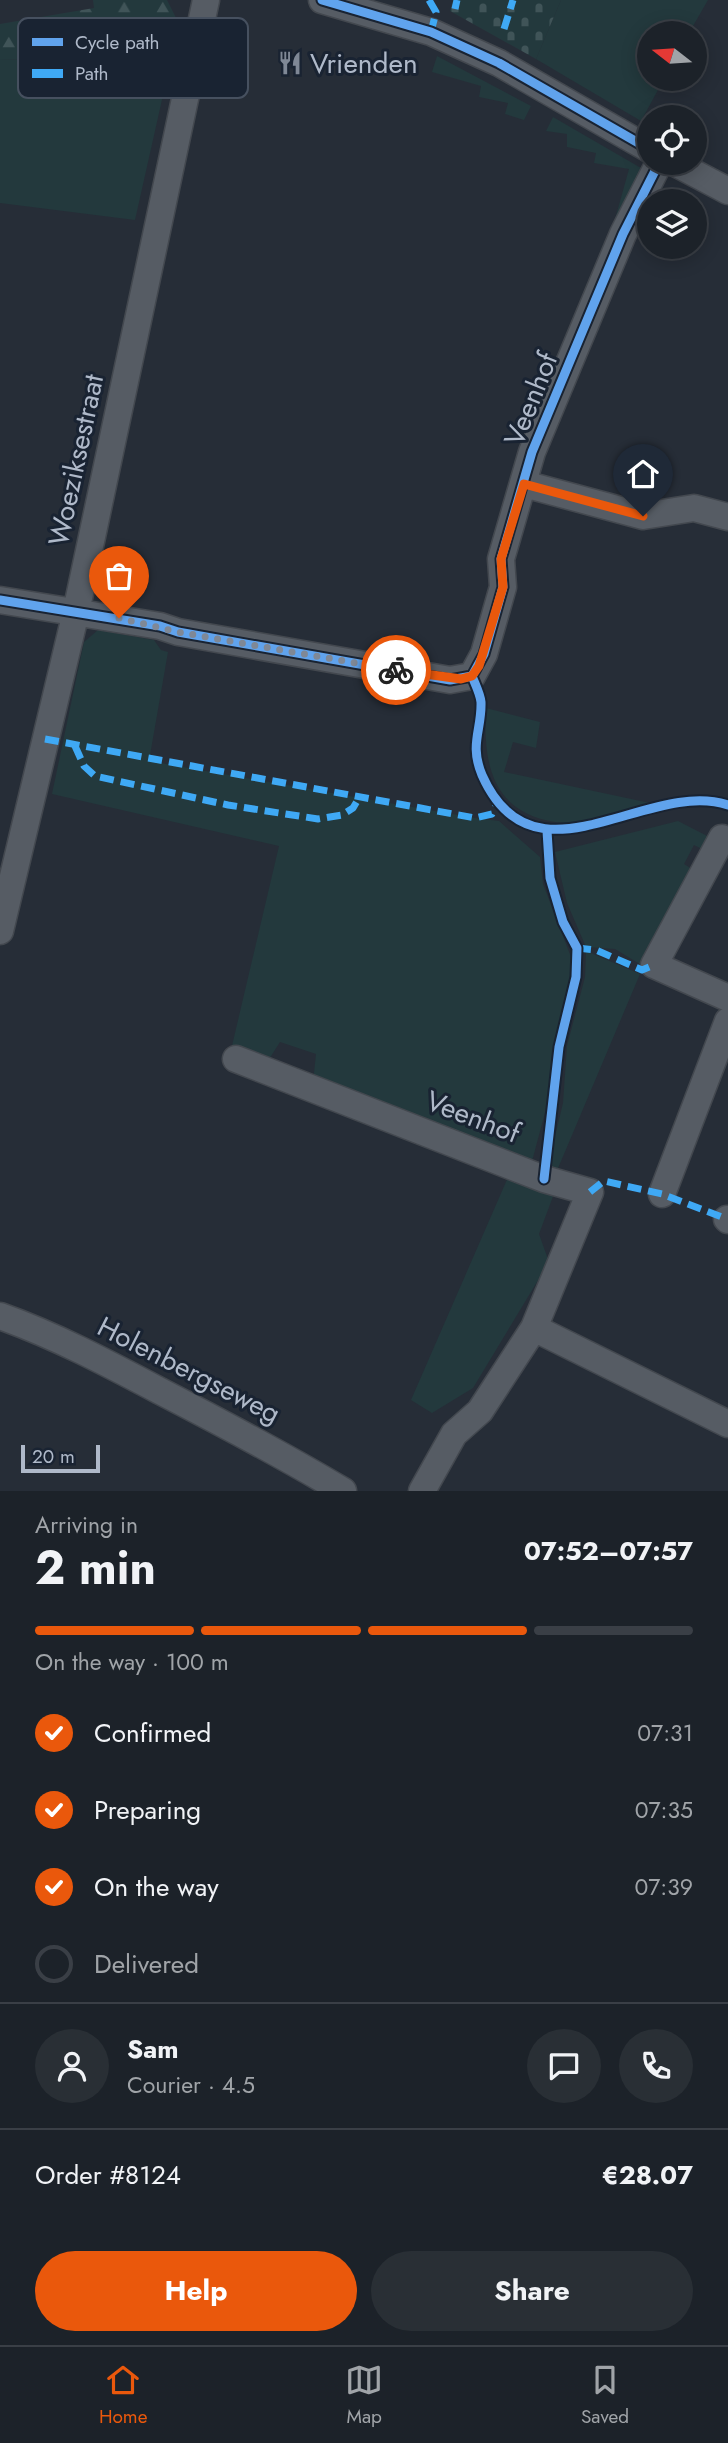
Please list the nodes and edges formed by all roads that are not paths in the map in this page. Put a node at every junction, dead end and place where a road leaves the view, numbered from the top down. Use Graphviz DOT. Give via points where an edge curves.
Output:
graph roads {
  1 [pos="206,0"];
  2 [pos="322,0"];
  3 [pos="202,18"];
  4 [pos="185,98"];
  5 [pos="637,143"];
  6 [pos="653,175"];
  7 [pos="698,175"];
  8 [pos="728,191"];
  9 [pos="524,484"];
  10 [pos="728,517"];
  11 [pos="0,600"];
  12 [pos="76,612"];
  13 [pos="722,838"];
  14 [pos="0,931"];
  15 [pos="728,998"];
  16 [pos="728,1021"];
  17 [pos="236,1059"];
  18 [pos="662,1194"];
  19 [pos="0,1316"];
  20 [pos="534,1328"];
  21 [pos="728,1424"];
  22 [pos="343,1491"];
  23 [pos="422,1491"];
  1 -- 3 [label="street, Woeziksestraat"];
  2 -- 5 [label="street" via="431,32 547,102"];
  4 -- 12 [label="street, Woeziksestraat"];
  6 -- 9 [label="street, Veenhof" via="617,247 532,452"];
  7 -- 8 [label="street"];
  9 -- 10 [label="street, Veenhof" via="643,516 694,508"];
  9 -- 12 [label="street, Veenhof" via="501,559 503,587 484,654 472,676 450,680"];
  11 -- 12 [label="street"];
  12 -- 14 [label="street, Woeziksestraat"];
  13 -- 15 [label="street" via="654,965"];
  16 -- 18 [label="street"];
  17 -- 20 [label="street, Veenhof" via="590,1192"];
  19 -- 22 [label="street, Holenbergseweg" via="77,1346 136,1376"];
  20 -- 21 [label="street"];
  20 -- 23 [label="street, Veenhof" via="480,1411 454,1434"];
}
